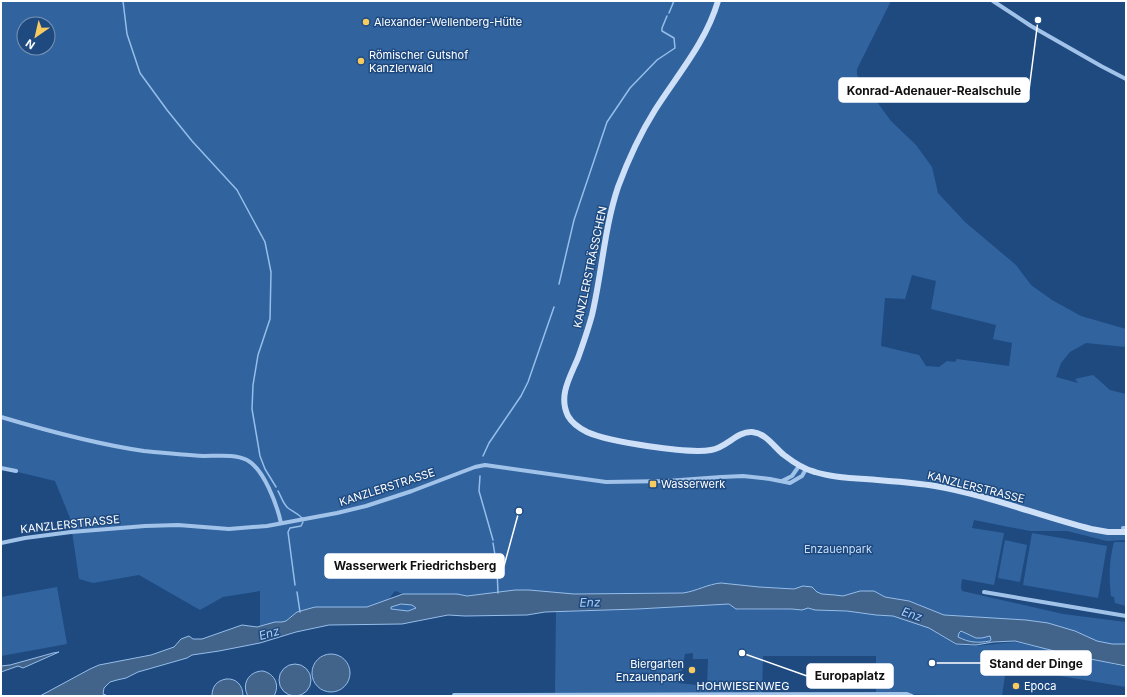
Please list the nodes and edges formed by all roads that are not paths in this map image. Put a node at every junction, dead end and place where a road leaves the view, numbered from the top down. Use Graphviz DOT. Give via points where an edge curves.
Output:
graph roads {
  1 [pos="718,1"];
  2 [pos="993,1"];
  3 [pos="1126,72"];
  4 [pos="1124,78"];
  5 [pos="1,417"];
  6 [pos="799,466"];
  7 [pos="1,468"];
  8 [pos="806,469"];
  9 [pos="16,471"];
  10 [pos="778,481"];
  11 [pos="281,523"];
  12 [pos="1125,530"];
  13 [pos="1,543"];
  14 [pos="984,592"];
  15 [pos="1126,616"];
  16 [pos="454,695"];
  17 [pos="912,696"];
  1 -- 6 [label="main road, KANZLERSTRÄSSCHEN" via="702,40 647,123 623,174 611,211 592,316 566,386 565,407 574,423 590,434 659,447 712,450 724,446 742,434 755,432"];
  2 -- 4 [label="street"];
  3 -- 4 [label="street"];
  5 -- 11 [label="street" via="60,435 112,446 187,455 243,458 252,463 266,483"];
  6 -- 8 [label="main road, KANZLERSTRÄSSCHEN"];
  6 -- 10 [label="street" via="788,479"];
  7 -- 9 [label="street"];
  8 -- 10 [label="street, KANZLERSTRASSE" via="804,474 793,482"];
  8 -- 12 [label="main road, KANZLERSTRASSE" via="837,477 920,483 947,488 1090,529 1108,532"];
  10 -- 11 [label="street, KANZLERSTRASSE" via="743,476 606,482 485,465 366,506"];
  11 -- 13 [label="street, KANZLERSTRASSE" via="256,528 228,529 145,526 71,532"];
  14 -- 15 [label="street"];
  16 -- 17 [label="street, HOHWIESENWEG"];
}
